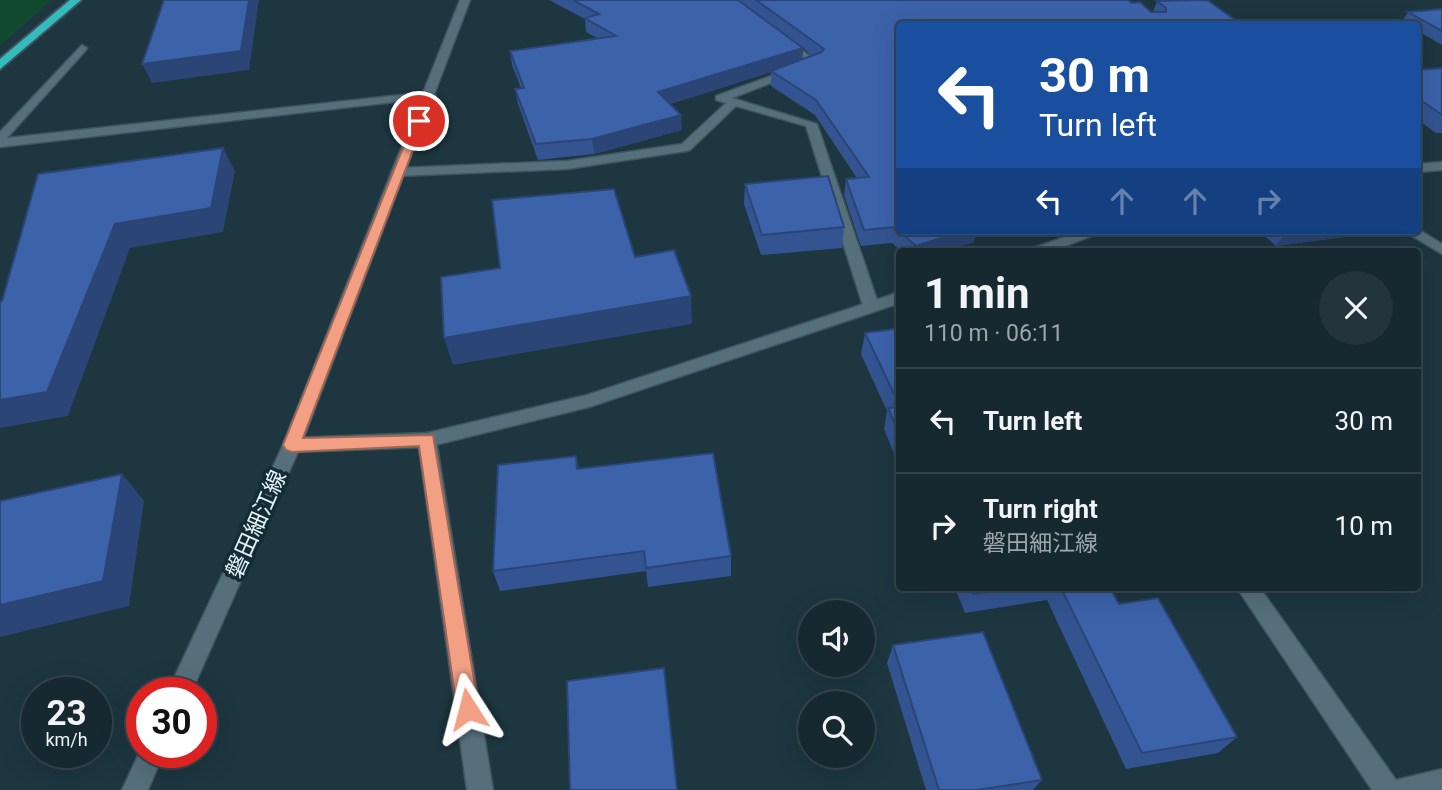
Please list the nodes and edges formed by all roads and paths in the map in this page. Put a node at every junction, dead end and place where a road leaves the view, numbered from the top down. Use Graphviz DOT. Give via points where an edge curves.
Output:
graph roads {
  1 [pos="76,0"];
  2 [pos="465,0"];
  3 [pos="772,32"];
  4 [pos="82,48"];
  5 [pos="0,65"];
  6 [pos="429,95"];
  7 [pos="734,102"];
  8 [pos="0,141"];
  9 [pos="1442,166"];
  10 [pos="1421,168"];
  11 [pos="398,172"];
  12 [pos="1085,235"];
  13 [pos="1418,235"];
  14 [pos="1047,248"];
  15 [pos="1442,250"];
  16 [pos="896,298"];
  17 [pos="871,306"];
  18 [pos="427,440"];
  19 [pos="292,445"];
  20 [pos="1250,591"];
  21 [pos="186,677"];
  22 [pos="145,768"];
  23 [pos="1442,782"];
  24 [pos="135,790"];
  25 [pos="480,790"];
  26 [pos="1387,790"];
  27 [pos="1403,790"];
  1 -- 5 [label="highway"];
  2 -- 6 [label="street, 磐田細江線"];
  3 -- 7 [label="street" via="815,65 720,98"];
  4 -- 8 [label="street"];
  6 -- 8 [label="street"];
  6 -- 11 [label="street, 磐田細江線"];
  7 -- 11 [label="street" via="686,147 567,165"];
  7 -- 17 [label="street" via="811,124"];
  9 -- 10 [label="street"];
  11 -- 19 [label="street, 磐田細江線"];
  12 -- 14 [label="street"];
  13 -- 15 [label="street"];
  16 -- 17 [label="street"];
  17 -- 18 [label="street" via="589,401"];
  18 -- 19 [label="street"];
  18 -- 25 [label="street"];
  19 -- 21 [label="street, 磐田細江線"];
  20 -- 26 [label="street"];
  22 -- 24 [label="street"];
  23 -- 27 [label="street"];
}
